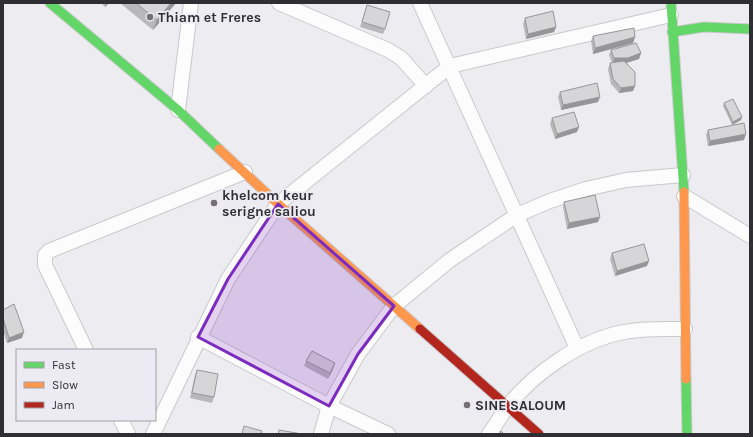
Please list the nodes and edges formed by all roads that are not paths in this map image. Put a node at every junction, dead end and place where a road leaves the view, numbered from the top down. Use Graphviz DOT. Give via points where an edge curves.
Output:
graph roads {
  1 [pos="50,3"];
  2 [pos="190,3"];
  3 [pos="279,3"];
  4 [pos="420,3"];
  5 [pos="671,9"];
  6 [pos="750,29"];
  7 [pos="672,32"];
  8 [pos="450,66"];
  9 [pos="426,86"];
  10 [pos="178,110"];
  11 [pos="245,172"];
  12 [pos="683,175"];
  13 [pos="684,196"];
  14 [pos="278,204"];
  15 [pos="517,215"];
  16 [pos="750,236"];
  17 [pos="394,306"];
  18 [pos="685,328"];
  19 [pos="198,337"];
  20 [pos="577,348"];
  21 [pos="86,349"];
  22 [pos="329,406"];
  23 [pos="508,406"];
  24 [pos="122,421"];
  25 [pos="128,434"];
  26 [pos="153,434"];
  27 [pos="321,434"];
  28 [pos="388,434"];
  29 [pos="489,434"];
  30 [pos="539,434"];
  31 [pos="687,434"];
  1 -- 10 [label="street"];
  2 -- 10 [label="street"];
  3 -- 9 [label="street" via="388,50 401,58"];
  4 -- 8 [label="street"];
  5 -- 7 [label="street"];
  5 -- 8 [label="street"];
  6 -- 7 [label="street" via="704,27"];
  7 -- 12 [label="street"];
  8 -- 9 [label="street"];
  8 -- 15 [label="street"];
  9 -- 14 [label="street"];
  10 -- 11 [label="street"];
  11 -- 14 [label="street"];
  11 -- 21 [label="street" via="50,251 45,256 45,265"];
  12 -- 13 [label="street"];
  12 -- 15 [label="street" via="626,180 586,189"];
  13 -- 16 [label="street"];
  13 -- 18 [label="street"];
  14 -- 17 [label="street"];
  14 -- 19 [label="street" via="228,279"];
  15 -- 17 [label="street" via="450,260"];
  15 -- 20 [label="street"];
  17 -- 22 [label="street" via="358,354"];
  17 -- 23 [label="street"];
  18 -- 20 [label="street" via="623,332"];
  18 -- 31 [label="street"];
  19 -- 22 [label="street"];
  19 -- 26 [label="street"];
  20 -- 23 [label="street" via="530,384"];
  22 -- 27 [label="street"];
  22 -- 28 [label="street"];
  23 -- 29 [label="street"];
  23 -- 30 [label="street"];
  24 -- 25 [label="street"];
}
